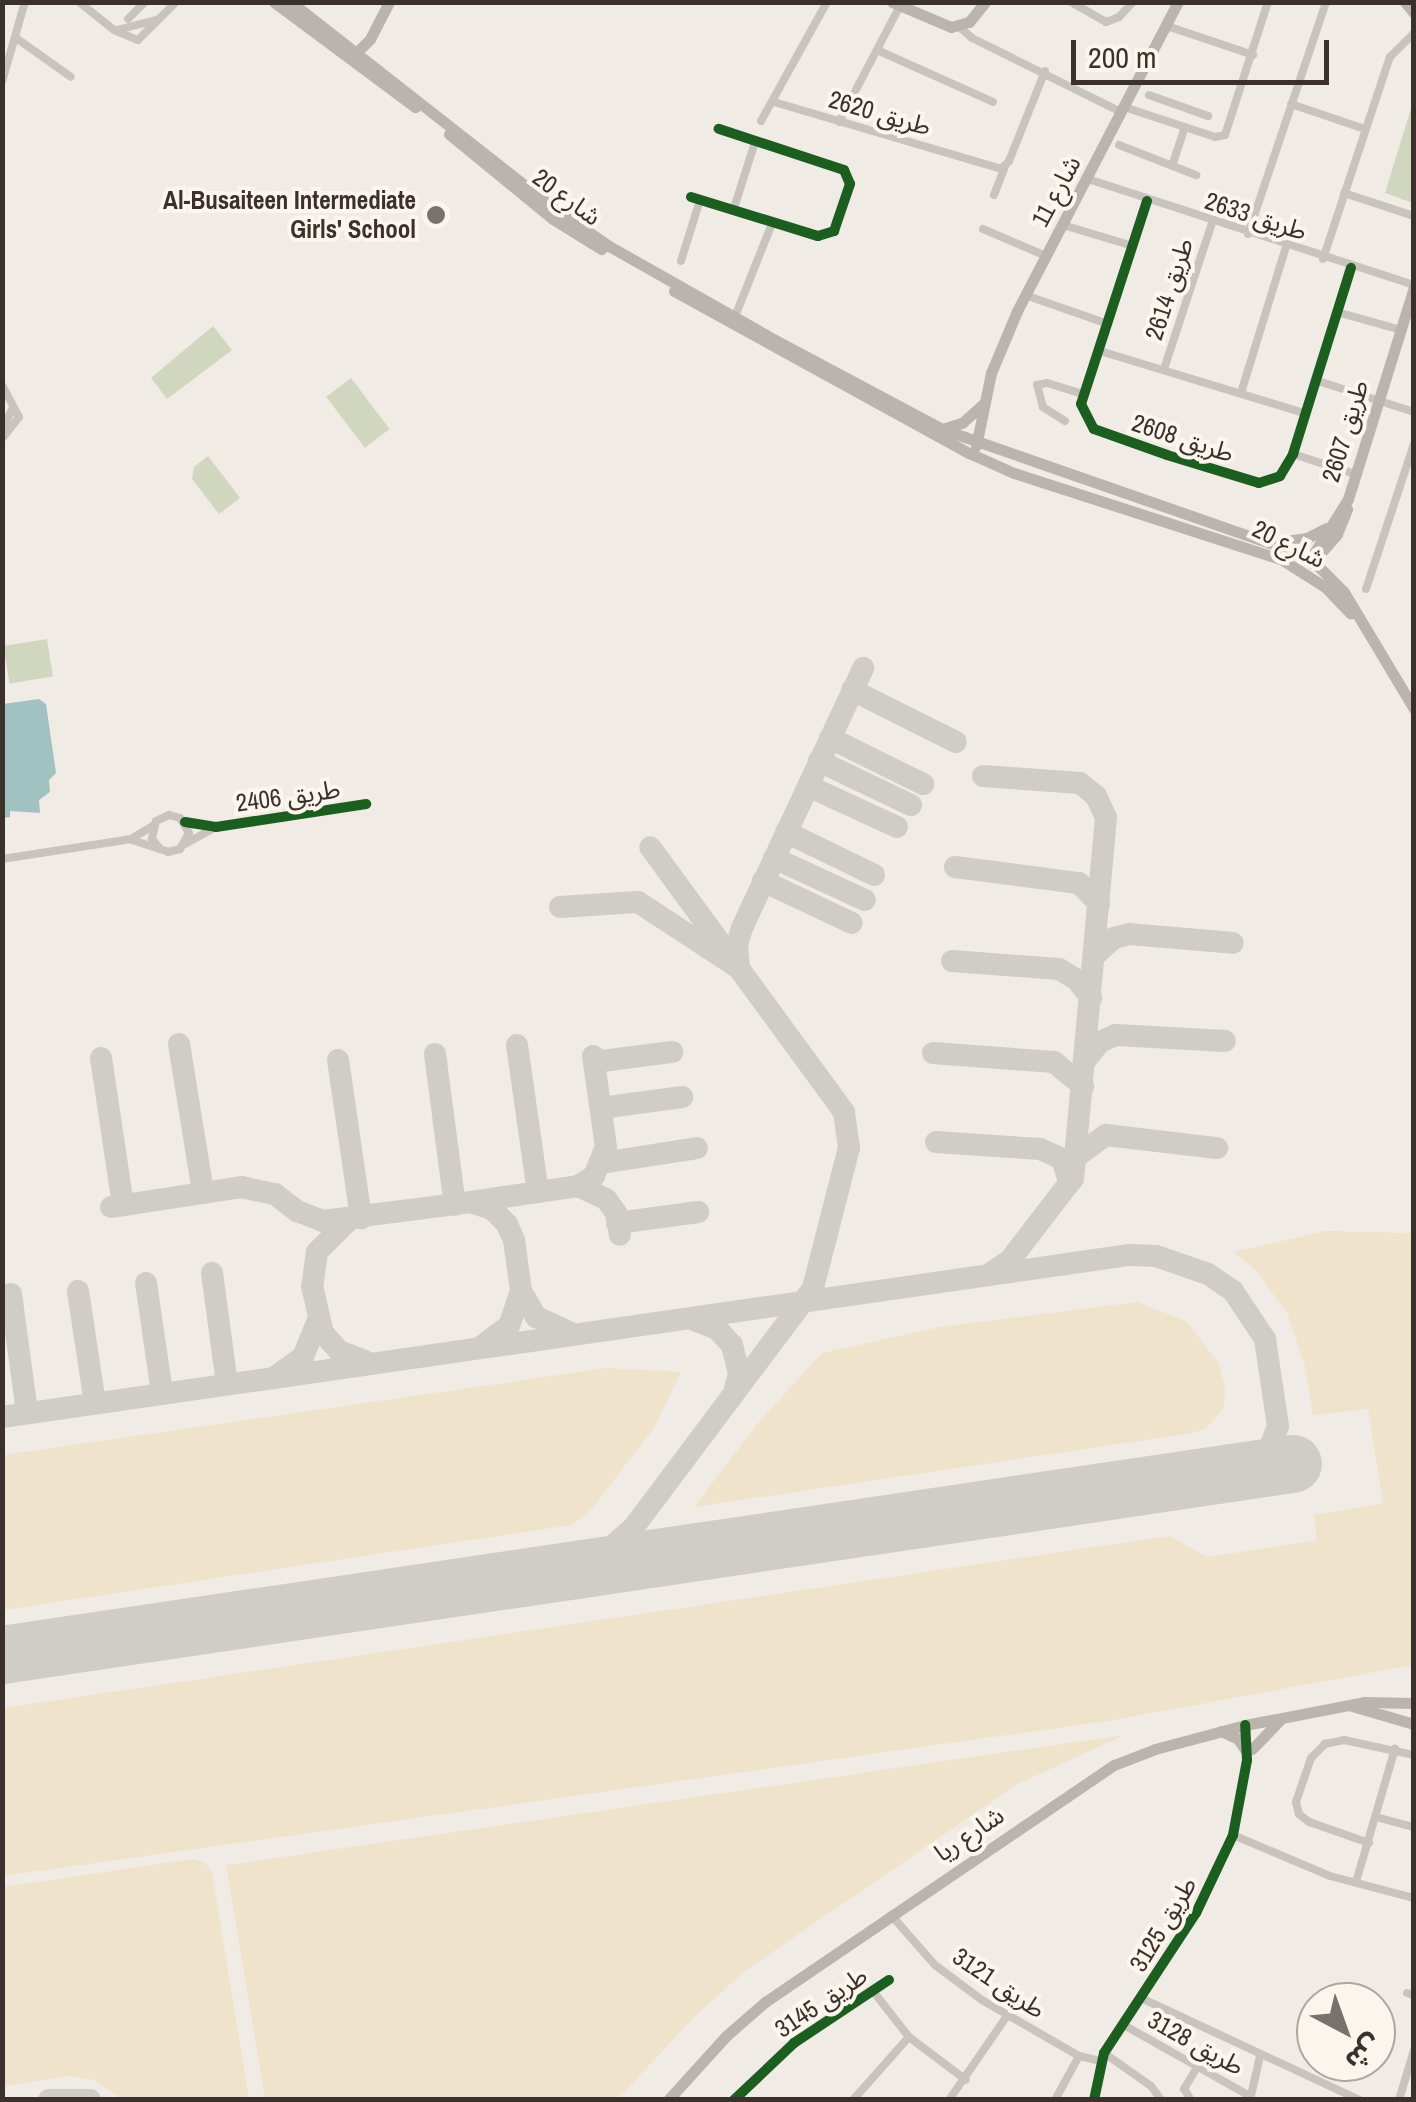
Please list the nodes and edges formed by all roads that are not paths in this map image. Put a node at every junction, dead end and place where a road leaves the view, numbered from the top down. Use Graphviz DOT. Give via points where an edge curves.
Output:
graph roads {
  1 [pos="25,2"];
  2 [pos="145,2"];
  3 [pos="176,2"];
  4 [pos="274,2"];
  5 [pos="292,2"];
  6 [pos="389,2"];
  7 [pos="827,2"];
  8 [pos="985,2"];
  9 [pos="1071,2"];
  10 [pos="1133,2"];
  11 [pos="1178,2"];
  12 [pos="1268,2"];
  13 [pos="1326,2"];
  14 [pos="1406,2"];
  15 [pos="81,3"];
  16 [pos="896,4"];
  17 [pos="1414,13"];
  18 [pos="128,19"];
  19 [pos="959,26"];
  20 [pos="1166,26"];
  21 [pos="1414,33"];
  22 [pos="337,37"];
  23 [pos="367,37"];
  24 [pos="16,38"];
  25 [pos="877,50"];
  26 [pos="354,54"];
  27 [pos="1253,55"];
  28 [pos="374,65"];
  29 [pos="1046,71"];
  30 [pos="71,77"];
  31 [pos="2,82"];
  32 [pos="1149,95"];
  33 [pos="774,102"];
  34 [pos="994,102"];
  35 [pos="1291,104"];
  36 [pos="1176,105"];
  37 [pos="1123,110"];
  38 [pos="1208,116"];
  39 [pos="762,121"];
  40 [pos="839,122"];
  41 [pos="1170,122"];
  42 [pos="1185,127"];
  43 [pos="719,129"];
  44 [pos="1365,129"];
  45 [pos="756,142"];
  46 [pos="1119,145"];
  47 [pos="1005,166"];
  48 [pos="1172,166"];
  49 [pos="1196,175"];
  50 [pos="1088,179"];
  51 [pos="1344,194"];
  52 [pos="994,196"];
  53 [pos="1147,201"];
  54 [pos="734,208"];
  55 [pos="1414,216"];
  56 [pos="773,221"];
  57 [pos="1212,223"];
  58 [pos="1063,224"];
  59 [pos="983,230"];
  60 [pos="1248,234"];
  61 [pos="1133,246"];
  62 [pos="1286,246"];
  63 [pos="1046,256"];
  64 [pos="1323,259"];
  65 [pos="681,261"];
  66 [pos="1351,268"];
  67 [pos="1414,286"];
  68 [pos="1025,295"];
  69 [pos="1337,312"];
  70 [pos="733,320"];
  71 [pos="1108,324"];
  72 [pos="1406,326"];
  73 [pos="1100,351"];
  74 [pos="1164,369"];
  75 [pos="1315,380"];
  76 [pos="2,385"];
  77 [pos="862,390"];
  78 [pos="1240,393"];
  79 [pos="1084,394"];
  80 [pos="1377,400"];
  81 [pos="13,402"];
  82 [pos="983,404"];
  83 [pos="1414,412"];
  84 [pos="1304,413"];
  85 [pos="1064,421"];
  86 [pos="942,429"];
  87 [pos="2,430"];
  88 [pos="2,439"];
  89 [pos="1414,444"];
  90 [pos="973,449"];
  91 [pos="1293,454"];
  92 [pos="1010,456"];
  93 [pos="1358,475"];
  94 [pos="1333,530"];
  95 [pos="1274,542"];
  96 [pos="1307,563"];
  97 [pos="1336,582"];
  98 [pos="1366,589"];
  99 [pos="1373,642"];
  100 [pos="1414,709"];
  101 [pos="366,804"];
  102 [pos="185,822"];
  103 [pos="153,826"];
  104 [pos="216,827"];
  105 [pos="131,839"];
  106 [pos="186,844"];
  107 [pos="160,849"];
  108 [pos="2,859"];
  109 [pos="1414,1703"];
  110 [pos="1348,1705"];
  111 [pos="1284,1718"];
  112 [pos="1249,1724"];
  113 [pos="1414,1724"];
  114 [pos="1222,1731"];
  115 [pos="1395,1749"];
  116 [pos="1248,1754"];
  117 [pos="1414,1754"];
  118 [pos="1376,1817"];
  119 [pos="1414,1827"];
  120 [pos="1233,1836"];
  121 [pos="1369,1843"];
  122 [pos="1356,1882"];
  123 [pos="1414,1898"];
  124 [pos="890,1915"];
  125 [pos="889,1980"];
  126 [pos="873,1991"];
  127 [pos="1142,1998"];
  128 [pos="1006,2016"];
  129 [pos="1122,2024"];
  130 [pos="909,2036"];
  131 [pos="1414,2050"];
  132 [pos="1079,2056"];
  133 [pos="1260,2056"];
  134 [pos="1103,2057"];
  135 [pos="1197,2066"];
  136 [pos="966,2080"];
  137 [pos="1250,2098"];
  138 [pos="668,2100"];
  139 [pos="734,2100"];
  140 [pos="854,2100"];
  141 [pos="949,2100"];
  142 [pos="1054,2100"];
  143 [pos="1094,2100"];
  144 [pos="1161,2100"];
  145 [pos="1191,2100"];
  146 [pos="1360,2100"];
  147 [pos="1398,2100"];
  1 -- 24 [label="street"];
  2 -- 18 [label="street"];
  3 -- 15 [label="street" via="138,40"];
  4 -- 26 [label="main road, شارع 20"];
  5 -- 22 [label="main road, شارع 20"];
  6 -- 23 [label="main road"];
  7 -- 33 [label="street"];
  8 -- 19 [label="main road"];
  9 -- 10 [label="street" via="1106,22"];
  11 -- 20 [label="main road, شارع 11"];
  12 -- 27 [label="street"];
  13 -- 35 [label="street"];
  14 -- 17 [label="main road"];
  16 -- 19 [label="main road"];
  16 -- 25 [label="street"];
  19 -- 29 [label="street"];
  20 -- 27 [label="street"];
  20 -- 37 [label="main road, شارع 11"];
  21 -- 44 [label="street" via="1390,57"];
  22 -- 23 [label="main road"];
  22 -- 26 [label="main road, شارع 20"];
  23 -- 26 [label="main road"];
  23 -- 28 [label="main road"];
  24 -- 30 [label="street"];
  24 -- 31 [label="street"];
  25 -- 34 [label="street"];
  25 -- 40 [label="street"];
  26 -- 28 [label="main road, شارع 20"];
  26 -- 70 [label="main road, شارع 20" via="553,219"];
  27 -- 42 [label="street" via="1228,133 1215,137"];
  28 -- 70 [label="main road, شارع 20" via="558,211"];
  29 -- 37 [label="street"];
  29 -- 47 [label="street"];
  32 -- 36 [label="street"];
  33 -- 39 [label="street"];
  33 -- 40 [label="street, طريق 2620"];
  35 -- 44 [label="street"];
  35 -- 60 [label="street"];
  36 -- 38 [label="street"];
  36 -- 41 [label="street"];
  37 -- 41 [label="street"];
  37 -- 50 [label="main road, شارع 11"];
  40 -- 47 [label="street, طريق 2620"];
  41 -- 42 [label="street"];
  42 -- 48 [label="street"];
  43 -- 45 [label="street"];
  44 -- 51 [label="street"];
  45 -- 54 [label="street"];
  45 -- 56 [label="street" via="844,170 850,178 829,236"];
  46 -- 48 [label="street"];
  47 -- 52 [label="street"];
  48 -- 49 [label="street"];
  50 -- 53 [label="street, طريق 2633"];
  50 -- 58 [label="main road, شارع 11"];
  51 -- 55 [label="street"];
  51 -- 64 [label="street"];
  53 -- 57 [label="street, طريق 2633"];
  53 -- 61 [label="street"];
  54 -- 56 [label="street"];
  54 -- 65 [label="street" via="696,199"];
  56 -- 70 [label="street"];
  57 -- 60 [label="street, طريق 2633"];
  57 -- 74 [label="street, طريق 2614"];
  58 -- 61 [label="street"];
  58 -- 63 [label="main road, شارع 11"];
  59 -- 63 [label="street"];
  60 -- 62 [label="street, طريق 2633"];
  61 -- 71 [label="street"];
  62 -- 64 [label="street, طريق 2633"];
  62 -- 78 [label="street"];
  63 -- 68 [label="main road, شارع 11"];
  64 -- 66 [label="street, طريق 2633"];
  66 -- 67 [label="street, طريق 2633"];
  66 -- 69 [label="street"];
  67 -- 72 [label="main road, طريق 2607"];
  68 -- 71 [label="street"];
  68 -- 82 [label="main road, شارع 11"];
  69 -- 72 [label="street"];
  69 -- 75 [label="street"];
  70 -- 77 [label="main road, شارع 20"];
  71 -- 73 [label="street"];
  72 -- 80 [label="main road, طريق 2607"];
  73 -- 74 [label="street, طريق 2614"];
  73 -- 79 [label="street"];
  74 -- 78 [label="street, طريق 2614"];
  75 -- 80 [label="street"];
  75 -- 84 [label="street"];
  76 -- 81 [label="street"];
  77 -- 86 [label="main road, شارع 20"];
  77 -- 90 [label="main road, شارع 20"];
  78 -- 84 [label="street, طريق 2614"];
  79 -- 85 [label="street" via="1048,382 1037,385 1042,407"];
  79 -- 91 [label="street, طريق 2608" via="1083,415 1099,432 1249,480 1276,480"];
  80 -- 83 [label="street"];
  80 -- 93 [label="main road, طريق 2607"];
  81 -- 87 [label="street"];
  81 -- 88 [label="street" via="18,422"];
  82 -- 86 [label="main road"];
  82 -- 90 [label="main road, شارع 11"];
  82 -- 92 [label="main road" via="990,434"];
  84 -- 91 [label="street"];
  86 -- 90 [label="main road, شارع 20"];
  89 -- 98 [label="street"];
  90 -- 92 [label="main road, شارع 20"];
  90 -- 96 [label="main road, شارع 20"];
  91 -- 93 [label="street"];
  92 -- 95 [label="main road, شارع 20"];
  93 -- 94 [label="main road, طريق 2607"];
  94 -- 95 [label="main road"];
  94 -- 96 [label="main road"];
  94 -- 97 [label="main road"];
  95 -- 96 [label="main road, شارع 20"];
  96 -- 97 [label="main road, شارع 20"];
  96 -- 99 [label="main road, شارع 20"];
  97 -- 99 [label="main road, شارع 20"];
  99 -- 100 [label="main road"];
  101 -- 104 [label="street, طريق 2406"];
  102 -- 103 [label="street, طريق 2406" via="169,815"];
  102 -- 104 [label="street, طريق 2406"];
  102 -- 106 [label="street"];
  103 -- 105 [label="street, طريق 2406"];
  103 -- 107 [label="street"];
  104 -- 106 [label="street, طريق 2406"];
  105 -- 107 [label="street, طريق 2406"];
  105 -- 108 [label="street, طريق 2406"];
  106 -- 107 [label="street, طريق 2406" via="174,852"];
  109 -- 110 [label="main road, شارع ريا"];
  110 -- 111 [label="main road, شارع ريا"];
  110 -- 113 [label="main road"];
  111 -- 112 [label="main road, شارع ريا"];
  111 -- 116 [label="main road"];
  112 -- 114 [label="main road, شارع ريا"];
  112 -- 116 [label="street, طريق 3125"];
  114 -- 116 [label="main road"];
  114 -- 124 [label="main road, شارع ريا" via="1154,1748 1094,1776"];
  115 -- 117 [label="street"];
  115 -- 118 [label="street"];
  115 -- 121 [label="street" via="1344,1740 1325,1744 1311,1758 1296,1802 1309,1822"];
  116 -- 120 [label="street, طريق 3125"];
  118 -- 119 [label="street"];
  118 -- 121 [label="street"];
  120 -- 122 [label="street"];
  120 -- 127 [label="street, طريق 3125" via="1196,1913"];
  121 -- 122 [label="street"];
  122 -- 123 [label="street"];
  124 -- 128 [label="street, طريق 3121" via="936,1964"];
  124 -- 138 [label="main road, شارع ريا" via="752,2012"];
  125 -- 126 [label="street, طريق 3145"];
  126 -- 130 [label="street, طريق 3145"];
  126 -- 139 [label="street, طريق 3145" via="794,2042"];
  127 -- 129 [label="street, طريق 3125"];
  127 -- 133 [label="street"];
  128 -- 132 [label="street, طريق 3121"];
  128 -- 136 [label="street"];
  129 -- 134 [label="street, طريق 3125"];
  129 -- 135 [label="street, طريق 3128"];
  130 -- 136 [label="street, طريق 3145"];
  130 -- 140 [label="street"];
  131 -- 147 [label="street"];
  132 -- 134 [label="street, طريق 3121"];
  132 -- 142 [label="street"];
  133 -- 137 [label="street"];
  133 -- 146 [label="street"];
  134 -- 143 [label="street, طريق 3125"];
  134 -- 144 [label="street" via="1151,2086"];
  135 -- 137 [label="street, طريق 3128"];
  135 -- 145 [label="street" via="1184,2089"];
  136 -- 141 [label="street"];
}
